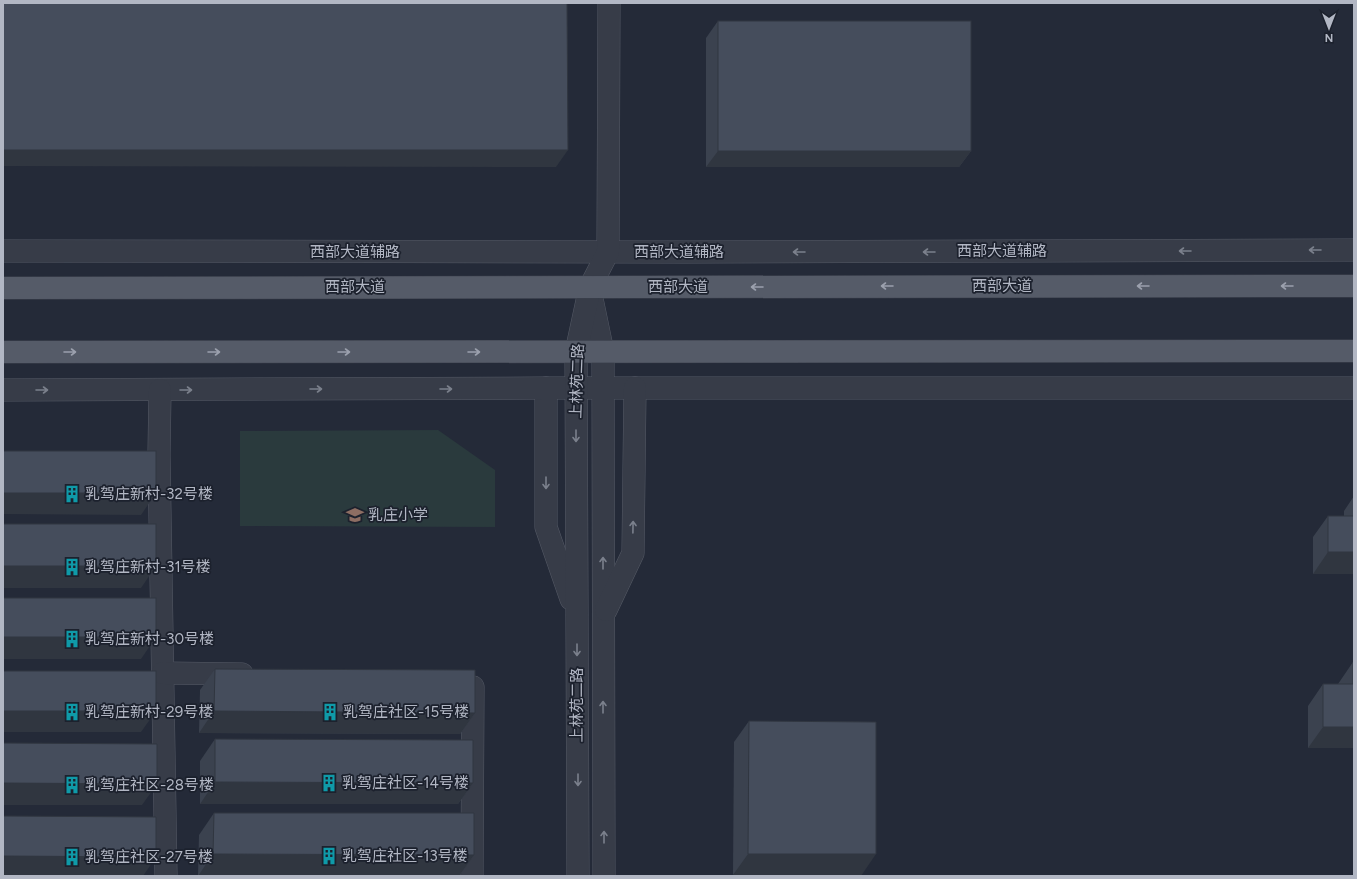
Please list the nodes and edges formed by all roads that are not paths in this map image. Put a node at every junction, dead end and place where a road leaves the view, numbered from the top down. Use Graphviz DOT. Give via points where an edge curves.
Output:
graph roads {
  1 [pos="609,3"];
  2 [pos="1354,250"];
  3 [pos="3,252"];
  4 [pos="608,252"];
  5 [pos="1354,286"];
  6 [pos="590,287"];
  7 [pos="3,288"];
  8 [pos="1354,351"];
  9 [pos="3,352"];
  10 [pos="576,352"];
  11 [pos="603,352"];
  12 [pos="546,388"];
  13 [pos="576,388"];
  14 [pos="603,388"];
  15 [pos="635,388"];
  16 [pos="1354,388"];
  17 [pos="3,390"];
  18 [pos="160,390"];
  19 [pos="603,615"];
  20 [pos="577,617"];
  21 [pos="163,673"];
  22 [pos="259,674"];
  23 [pos="457,677"];
  24 [pos="166,876"];
  25 [pos="472,876"];
  26 [pos="578,876"];
  27 [pos="604,876"];
  1 -- 4 [label="street"];
  2 -- 4 [label="street, 西部大道辅路, one-way"];
  3 -- 4 [label="street, 西部大道辅路"];
  4 -- 6 [label="street"];
  5 -- 6 [label="main road, 西部大道, one-way"];
  6 -- 7 [label="main road, 西部大道"];
  6 -- 10 [label="street, 上林苑二路"];
  6 -- 11 [label="street, 上林苑二路"];
  8 -- 11 [label="main road"];
  9 -- 10 [label="main road, one-way"];
  10 -- 11 [label="main road"];
  10 -- 13 [label="street, 上林苑二路"];
  11 -- 14 [label="street, 上林苑二路"];
  12 -- 13 [label="street"];
  18 -- 12 [label="street, one-way"];
  12 -- 20 [label="street, one-way" via="546,527"];
  13 -- 14 [label="street"];
  13 -- 20 [label="street, 上林苑二路, one-way"];
  14 -- 15 [label="street"];
  19 -- 14 [label="street, 上林苑二路, one-way"];
  15 -- 16 [label="street"];
  19 -- 15 [label="street, one-way" via="633,553"];
  17 -- 18 [label="street, one-way"];
  18 -- 21 [label="street" via="151,455"];
  27 -- 19 [label="street, 上林苑二路, one-way"];
  20 -- 26 [label="street, 上林苑二路, one-way"];
  21 -- 22 [label="street"];
  21 -- 24 [label="street"];
  23 -- 25 [label="street" via="473,677"];
}
